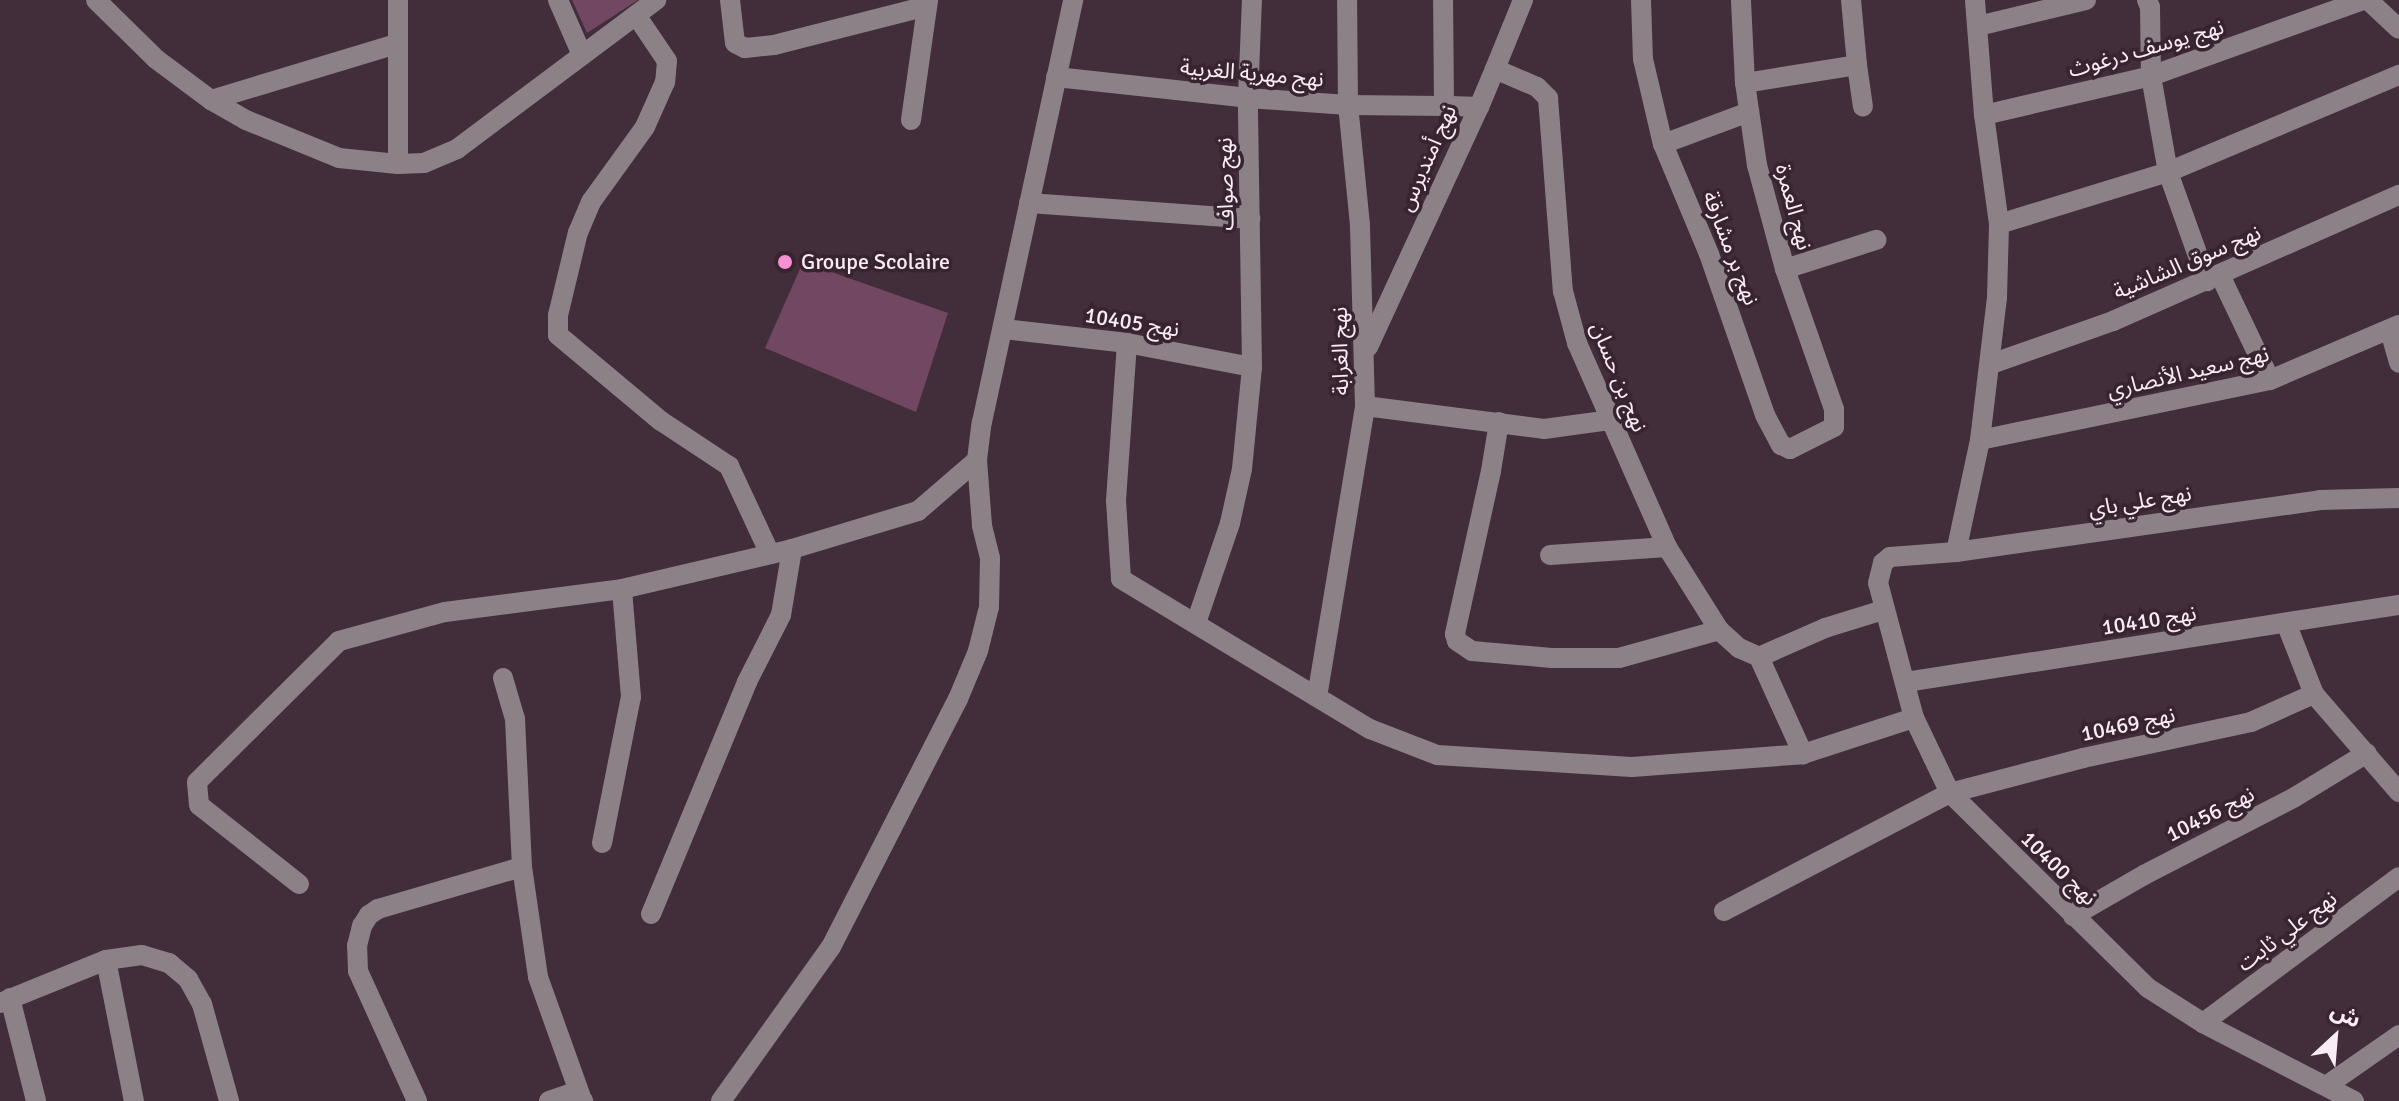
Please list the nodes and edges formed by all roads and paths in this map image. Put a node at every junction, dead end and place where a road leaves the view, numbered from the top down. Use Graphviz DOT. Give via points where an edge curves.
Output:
graph roads {
  1 [pos="96,0"];
  2 [pos="398,0"];
  3 [pos="558,0"];
  4 [pos="656,0"];
  5 [pos="730,0"];
  6 [pos="1073,0"];
  7 [pos="1252,0"];
  8 [pos="1347,0"];
  9 [pos="1443,0"];
  10 [pos="1523,0"];
  11 [pos="1641,0"];
  12 [pos="1741,0"];
  13 [pos="1851,0"];
  14 [pos="1975,0"];
  15 [pos="2086,0"];
  16 [pos="2147,0"];
  17 [pos="2366,0"];
  18 [pos="927,3"];
  19 [pos="636,15"];
  20 [pos="1978,26"];
  21 [pos="2399,29"];
  22 [pos="397,44"];
  23 [pos="582,55"];
  24 [pos="1857,65"];
  25 [pos="1495,69"];
  26 [pos="2399,75"];
  27 [pos="2151,76"];
  28 [pos="1056,77"];
  29 [pos="1745,83"];
  30 [pos="1248,98"];
  31 [pos="211,100"];
  32 [pos="1348,105"];
  33 [pos="1444,106"];
  34 [pos="1479,107"];
  35 [pos="1863,107"];
  36 [pos="1749,112"];
  37 [pos="1984,115"];
  38 [pos="911,120"];
  39 [pos="1663,144"];
  40 [pos="398,164"];
  41 [pos="2168,172"];
  42 [pos="2399,195"];
  43 [pos="1029,203"];
  44 [pos="1250,219"];
  45 [pos="1999,224"];
  46 [pos="1876,240"];
  47 [pos="1785,269"];
  48 [pos="2214,278"];
  49 [pos="2394,328"];
  50 [pos="1004,329"];
  51 [pos="1127,343"];
  52 [pos="1365,352"];
  53 [pos="2399,363"];
  54 [pos="1991,364"];
  55 [pos="1252,367"];
  56 [pos="2270,380"];
  57 [pos="1365,406"];
  58 [pos="1611,420"];
  59 [pos="1835,420"];
  60 [pos="1499,422"];
  61 [pos="1980,440"];
  62 [pos="977,460"];
  63 [pos="2399,498"];
  64 [pos="1667,547"];
  65 [pos="792,549"];
  66 [pos="1956,552"];
  67 [pos="770,554"];
  68 [pos="1550,555"];
  69 [pos="1890,557"];
  70 [pos="622,589"];
  71 [pos="2399,605"];
  72 [pos="1883,610"];
  73 [pos="1196,623"];
  74 [pos="2286,623"];
  75 [pos="1719,630"];
  76 [pos="1759,657"];
  77 [pos="503,678"];
  78 [pos="1906,682"];
  79 [pos="2314,694"];
  80 [pos="1317,697"];
  81 [pos="1914,718"];
  82 [pos="2367,753"];
  83 [pos="1803,754"];
  84 [pos="2399,792"];
  85 [pos="1950,793"];
  86 [pos="602,843"];
  87 [pos="522,867"];
  88 [pos="2399,877"];
  89 [pos="299,884"];
  90 [pos="1724,911"];
  91 [pos="651,914"];
  92 [pos="2073,916"];
  93 [pos="106,960"];
  94 [pos="5,1001"];
  95 [pos="2203,1023"];
  96 [pos="2399,1035"];
  97 [pos="2326,1086"];
  98 [pos="36,1101"];
  99 [pos="134,1101"];
  100 [pos="229,1101"];
  101 [pos="417,1101"];
  102 [pos="549,1101"];
  103 [pos="583,1101"];
  104 [pos="721,1101"];
  105 [pos="2354,1101"];
  1 -- 31 [label="street" via="156,59"];
  2 -- 22 [label="street"];
  3 -- 23 [label="street"];
  4 -- 19 [label="street"];
  5 -- 18 [label="street" via="735,43 745,48 774,45"];
  6 -- 28 [label="street"];
  7 -- 30 [label="street, نهج صواف"];
  8 -- 32 [label="street, نهج الغرابة"];
  9 -- 33 [label="street, نهج أمنديرس"];
  10 -- 25 [label="street"];
  11 -- 39 [label="street, نهج بر مشارقة" via="1643,59"];
  12 -- 29 [label="street, نهج العمرة"];
  13 -- 24 [label="street"];
  14 -- 20 [label="street"];
  15 -- 20 [label="street"];
  16 -- 27 [label="street"];
  17 -- 21 [label="street"];
  17 -- 27 [label="street, نهج يوسف درغوث"];
  18 -- 38 [label="street"];
  19 -- 23 [label="street"];
  19 -- 67 [label="street" via="667,61 665,82 645,127 591,202 578,232 558,335 661,421 729,466"];
  20 -- 37 [label="street"];
  22 -- 31 [label="street"];
  22 -- 40 [label="street"];
  23 -- 40 [label="street" via="457,149 424,163"];
  24 -- 29 [label="street"];
  24 -- 35 [label="street"];
  25 -- 34 [label="street"];
  25 -- 58 [label="street, نهج بن حسان" via="1537,87 1548,98 1563,291 1577,343"];
  26 -- 41 [label="street"];
  27 -- 37 [label="street, نهج يوسف درغوث"];
  27 -- 41 [label="street"];
  28 -- 30 [label="street, نهج مهرية الغربية"];
  28 -- 43 [label="street"];
  29 -- 36 [label="street, نهج العمرة"];
  30 -- 32 [label="street, نهج مهرية الغربية"];
  30 -- 44 [label="street, نهج صواف"];
  31 -- 40 [label="street" via="339,158"];
  32 -- 33 [label="street, نهج مهرية الغربية"];
  32 -- 52 [label="street, نهج الغرابة"];
  33 -- 34 [label="street, نهج أمنديرس"];
  34 -- 52 [label="street, نهج أمنديرس"];
  36 -- 39 [label="street"];
  36 -- 47 [label="street, نهج العمرة"];
  37 -- 45 [label="street"];
  39 -- 59 [label="street, نهج بر مشارقة" via="1781,445 1790,449 1834,427"];
  41 -- 45 [label="street"];
  41 -- 48 [label="street"];
  42 -- 48 [label="street, نهج سوق الشاشية"];
  43 -- 44 [label="street"];
  43 -- 50 [label="street"];
  44 -- 55 [label="street, نهج صواف"];
  45 -- 54 [label="street"];
  46 -- 47 [label="street"];
  47 -- 59 [label="street, نهج العمرة"];
  48 -- 54 [label="street, نهج سوق الشاشية"];
  48 -- 56 [label="street"];
  49 -- 53 [label="street"];
  49 -- 56 [label="street, نهج سعيد الأنصاري"];
  50 -- 51 [label="street, نهج 10405"];
  50 -- 62 [label="street"];
  51 -- 55 [label="street, نهج 10405"];
  51 -- 73 [label="street" via="1116,501 1118,571 1128,586"];
  52 -- 57 [label="street, نهج الغرابة"];
  54 -- 61 [label="street"];
  55 -- 73 [label="street, نهج صواف" via="1242,469"];
  56 -- 61 [label="street, نهج سعيد الأنصاري"];
  57 -- 60 [label="street"];
  57 -- 80 [label="street, نهج الغرابة"];
  58 -- 60 [label="street" via="1544,429"];
  58 -- 64 [label="street, نهج بن حسان"];
  60 -- 75 [label="street" via="1457,641 1472,651 1619,658"];
  61 -- 66 [label="street"];
  62 -- 65 [label="street" via="918,511"];
  62 -- 104 [label="street" via="990,558 989,607 978,651 831,947"];
  63 -- 66 [label="street, نهج علي باي" via="2307,501"];
  64 -- 68 [label="street"];
  64 -- 75 [label="street, نهج بن حسان"];
  65 -- 67 [label="street"];
  65 -- 91 [label="street" via="781,615 747,682"];
  66 -- 69 [label="street, نهج علي باي"];
  67 -- 70 [label="street"];
  69 -- 72 [label="street, نهج 10400" via="1879,571"];
  70 -- 86 [label="street" via="631,697"];
  70 -- 89 [label="street" via="445,612 339,641 197,782 199,805"];
  71 -- 74 [label="street, نهج 10410"];
  72 -- 76 [label="street"];
  72 -- 78 [label="street, نهج 10400"];
  73 -- 80 [label="street"];
  74 -- 78 [label="street, نهج 10410"];
  74 -- 79 [label="street"];
  75 -- 76 [label="street, نهج بن حسان"];
  76 -- 83 [label="street"];
  77 -- 87 [label="street" via="515,719"];
  78 -- 81 [label="street, نهج 10400"];
  79 -- 82 [label="street"];
  79 -- 85 [label="street, نهج 10469" via="2251,722"];
  80 -- 83 [label="street" via="1370,729 1437,755 1632,767"];
  81 -- 83 [label="street"];
  81 -- 85 [label="street, نهج 10400"];
  82 -- 84 [label="street"];
  82 -- 92 [label="street, نهج 10456"];
  85 -- 90 [label="street, نهج 10469"];
  85 -- 92 [label="street, نهج 10400"];
  87 -- 101 [label="street" via="378,909 362,926 358,971"];
  87 -- 103 [label="street" via="538,977"];
  88 -- 95 [label="street, نهج علي ثابت"];
  92 -- 95 [label="street, نهج 10400" via="2148,988"];
  93 -- 94 [label="street"];
  93 -- 99 [label="street"];
  93 -- 100 [label="street" via="142,955 169,963 188,979 202,1004"];
  94 -- 98 [label="street"];
  95 -- 97 [label="street, نهج 10400"];
  96 -- 97 [label="street"];
  97 -- 105 [label="street, نهج 10400"];
  102 -- 103 [label="street" via="569,1094"];
}
